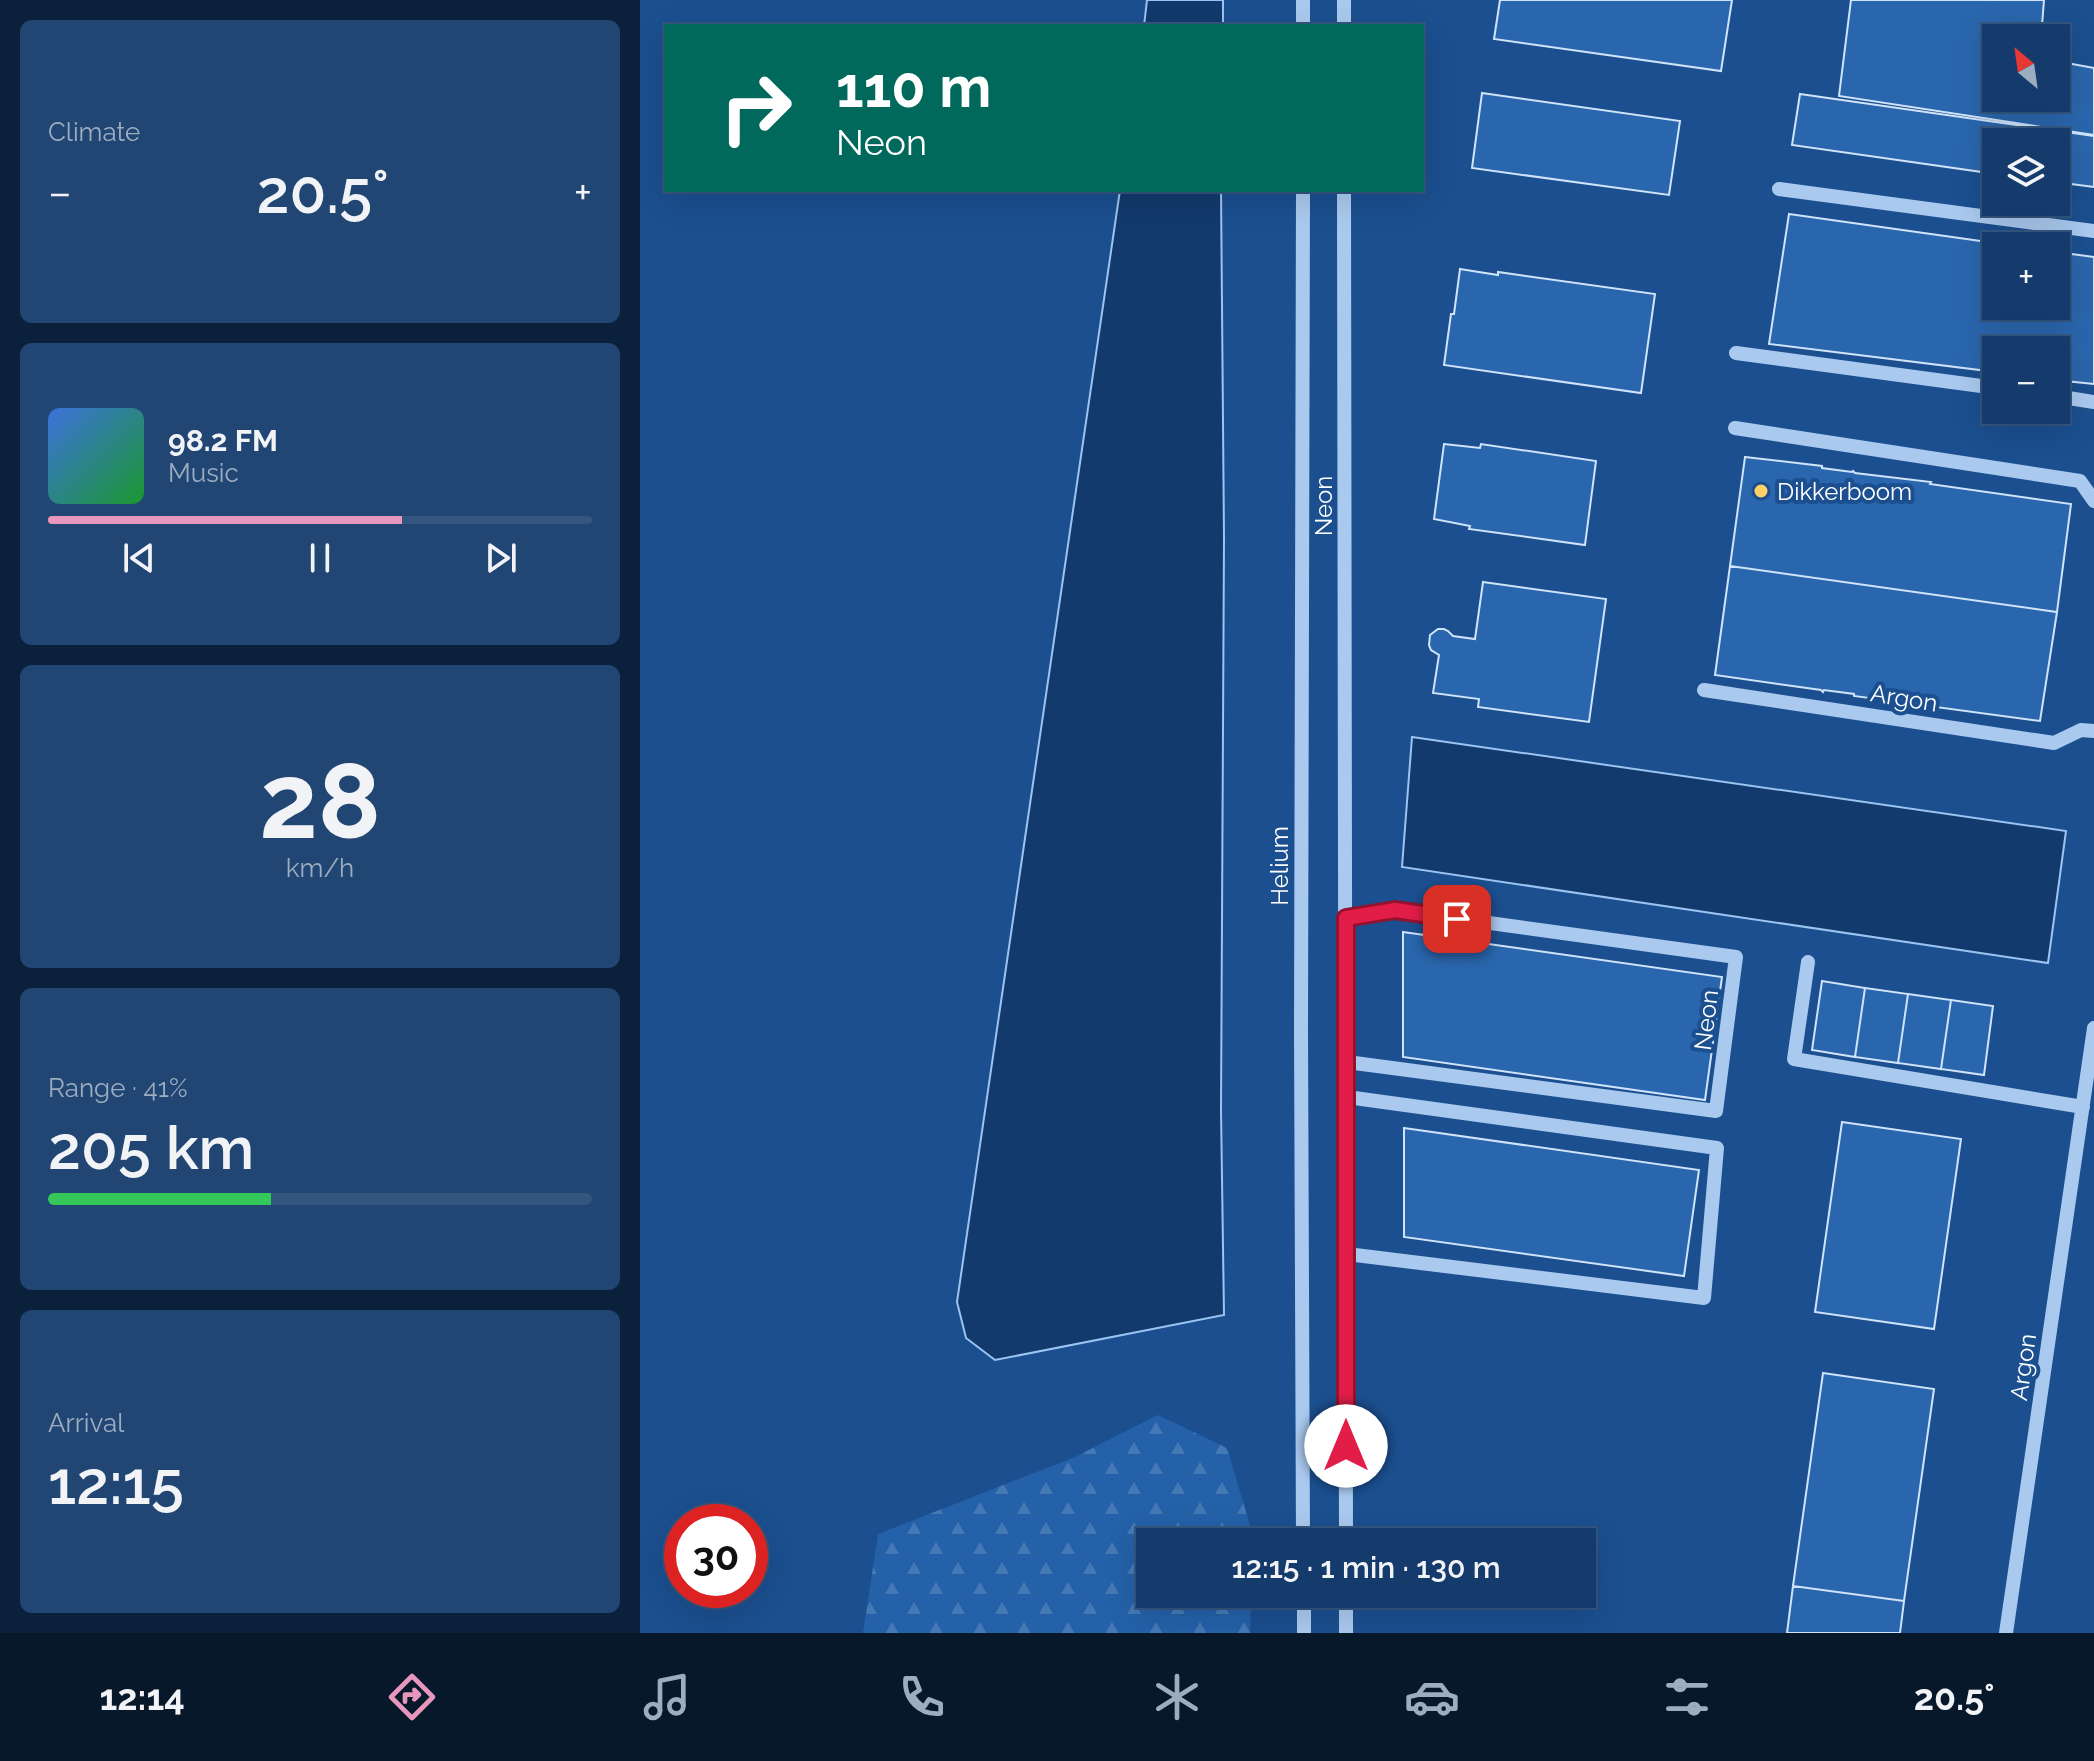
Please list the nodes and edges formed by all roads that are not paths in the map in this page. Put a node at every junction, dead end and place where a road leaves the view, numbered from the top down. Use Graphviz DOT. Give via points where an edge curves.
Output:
graph roads {
  1 [pos="1303,0"];
  2 [pos="1344,0"];
  3 [pos="1303,24"];
  4 [pos="1344,24"];
  5 [pos="1779,189"];
  6 [pos="1303,192"];
  7 [pos="1344,192"];
  8 [pos="2094,231"];
  9 [pos="1736,353"];
  10 [pos="1982,386"];
  11 [pos="2070,398"];
  12 [pos="2094,402"];
  13 [pos="1735,428"];
  14 [pos="2094,501"];
  15 [pos="1704,690"];
  16 [pos="2094,731"];
  17 [pos="1346,918"];
  18 [pos="1808,962"];
  19 [pos="2094,1028"];
  20 [pos="1347,1062"];
  21 [pos="1347,1097"];
  22 [pos="2083,1107"];
  23 [pos="1347,1254"];
  24 [pos="1303,1528"];
  25 [pos="1346,1528"];
  26 [pos="1304,1608"];
  27 [pos="1346,1608"];
  28 [pos="1304,1633"];
  29 [pos="1346,1633"];
  30 [pos="2006,1633"];
  1 -- 3 [label="street"];
  2 -- 4 [label="street"];
  5 -- 8 [label="street"];
  6 -- 24 [label="street, Helium"];
  7 -- 17 [label="street, Neon"];
  9 -- 10 [label="street"];
  11 -- 12 [label="street"];
  13 -- 14 [label="street" via="2080,481"];
  15 -- 16 [label="street, Argon" via="2054,743 2081,730"];
  17 -- 20 [label="street, Neon"];
  17 -- 20 [label="street, Neon" via="1395,910 1736,957 1716,1111"];
  18 -- 22 [label="street" via="1794,1059"];
  19 -- 22 [label="street, Argon"];
  20 -- 21 [label="street, Neon"];
  21 -- 23 [label="street, Neon"];
  21 -- 23 [label="street" via="1717,1148 1704,1298"];
  22 -- 30 [label="street, Argon"];
  23 -- 25 [label="street, Neon"];
  26 -- 28 [label="street"];
  27 -- 29 [label="street"];
}
